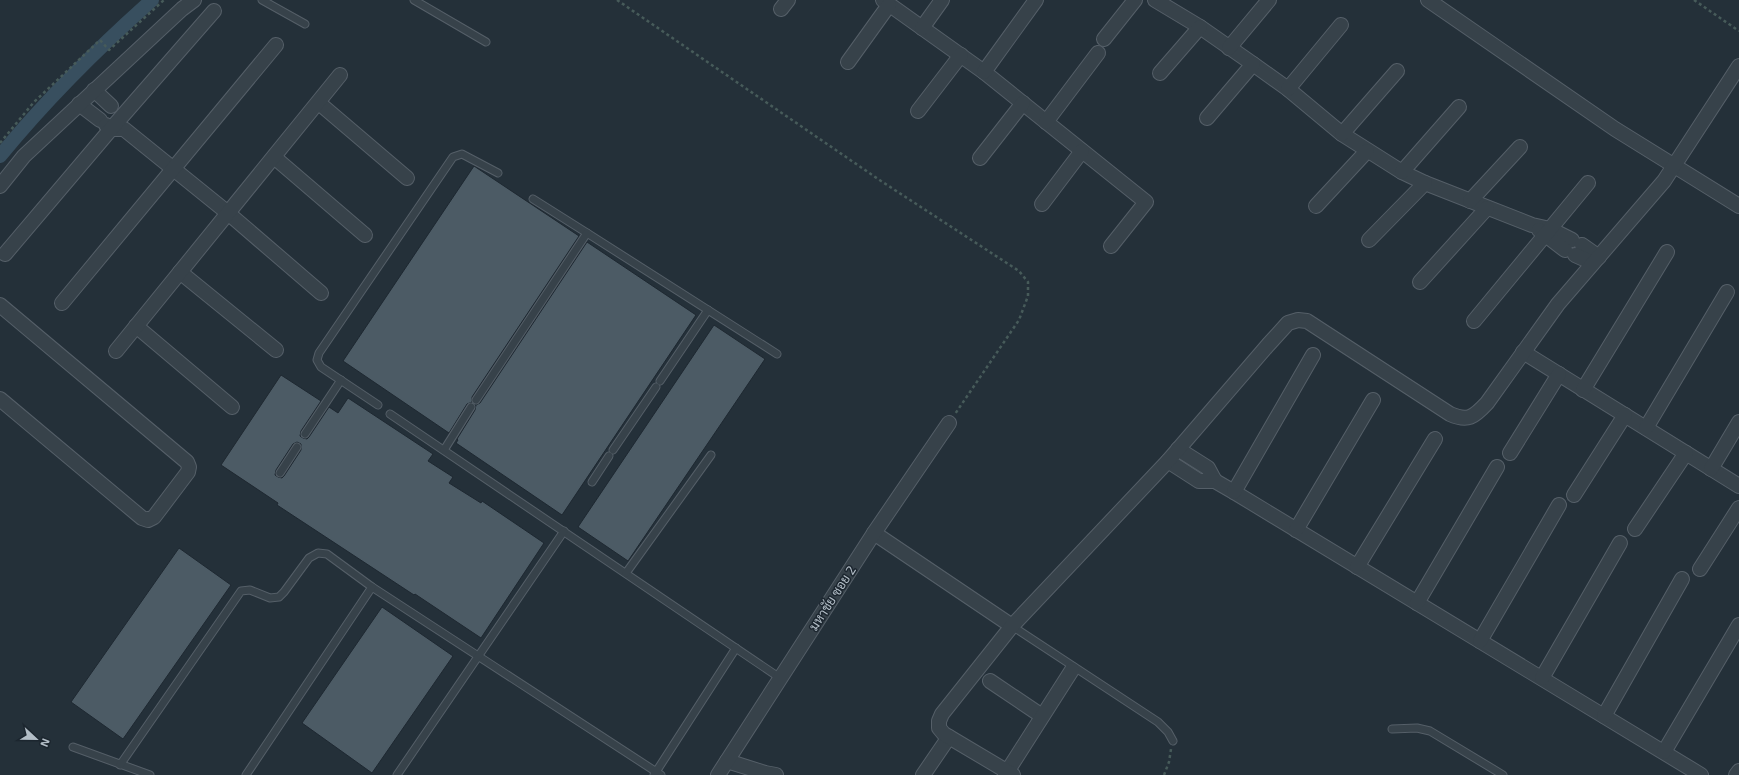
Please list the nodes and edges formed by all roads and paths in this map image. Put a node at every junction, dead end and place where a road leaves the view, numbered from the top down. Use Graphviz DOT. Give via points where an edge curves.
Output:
graph roads {
  1 [pos="164,0"];
  2 [pos="194,0"];
  3 [pos="262,0"];
  4 [pos="414,0"];
  5 [pos="617,0"];
  6 [pos="942,0"];
  7 [pos="1036,0"];
  8 [pos="1135,0"];
  9 [pos="1155,0"];
  10 [pos="1269,0"];
  11 [pos="1428,0"];
  12 [pos="1694,0"];
  13 [pos="886,3"];
  14 [pos="1171,4"];
  15 [pos="214,11"];
  16 [pos="305,24"];
  17 [pos="1341,25"];
  18 [pos="1200,27"];
  19 [pos="922,28"];
  20 [pos="1739,31"];
  21 [pos="1104,39"];
  22 [pos="486,42"];
  23 [pos="276,45"];
  24 [pos="1229,48"];
  25 [pos="1098,53"];
  26 [pos="961,55"];
  27 [pos="848,62"];
  28 [pos="1252,64"];
  29 [pos="1739,66"];
  30 [pos="1397,71"];
  31 [pos="984,72"];
  32 [pos="1160,73"];
  33 [pos="340,75"];
  34 [pos="1288,89"];
  35 [pos="94,90"];
  36 [pos="319,103"];
  37 [pos="79,104"];
  38 [pos="1023,104"];
  39 [pos="1460,107"];
  40 [pos="918,112"];
  41 [pos="1207,118"];
  42 [pos="113,120"];
  43 [pos="1046,122"];
  44 [pos="1342,134"];
  45 [pos="0,143"];
  46 [pos="1520,147"];
  47 [pos="1082,151"];
  48 [pos="1367,151"];
  49 [pos="274,157"];
  50 [pos="980,158"];
  51 [pos="1675,165"];
  52 [pos="173,168"];
  53 [pos="1402,172"];
  54 [pos="498,173"];
  55 [pos="407,178"];
  56 [pos="1425,183"];
  57 [pos="1588,183"];
  58 [pos="0,186"];
  59 [pos="533,199"];
  60 [pos="1470,201"];
  61 [pos="1042,204"];
  62 [pos="1316,206"];
  63 [pos="1739,206"];
  64 [pos="1487,208"];
  65 [pos="228,213"];
  66 [pos="1547,232"];
  67 [pos="588,233"];
  68 [pos="365,235"];
  69 [pos="1368,240"];
  70 [pos="1110,246"];
  71 [pos="1667,252"];
  72 [pos="5,254"];
  73 [pos="1596,260"];
  74 [pos="180,272"];
  75 [pos="1420,282"];
  76 [pos="321,292"];
  77 [pos="1727,292"];
  78 [pos="62,303"];
  79 [pos="0,305"];
  80 [pos="708,310"];
  81 [pos="1474,321"];
  82 [pos="136,326"];
  83 [pos="276,350"];
  84 [pos="116,351"];
  85 [pos="1523,352"];
  86 [pos="777,354"];
  87 [pos="1313,355"];
  88 [pos="1559,374"];
  89 [pos="341,380"];
  90 [pos="1583,390"];
  91 [pos="0,399"];
  92 [pos="476,400"];
  93 [pos="1373,400"];
  94 [pos="378,405"];
  95 [pos="232,407"];
  96 [pos="471,407"];
  97 [pos="390,414"];
  98 [pos="1625,415"];
  99 [pos="1739,422"];
  100 [pos="949,423"];
  101 [pos="1646,428"];
  102 [pos="305,434"];
  103 [pos="1435,439"];
  104 [pos="297,447"];
  105 [pos="1178,449"];
  106 [pos="444,450"];
  107 [pos="1510,453"];
  108 [pos="1686,454"];
  109 [pos="711,455"];
  110 [pos="1168,461"];
  111 [pos="1497,467"];
  112 [pos="1711,468"];
  113 [pos="280,473"];
  114 [pos="1215,481"];
  115 [pos="592,482"];
  116 [pos="1739,486"];
  117 [pos="1234,492"];
  118 [pos="1574,495"];
  119 [pos="1558,505"];
  120 [pos="1739,508"];
  121 [pos="1636,529"];
  122 [pos="1296,530"];
  123 [pos="564,531"];
  124 [pos="874,533"];
  125 [pos="1620,543"];
  126 [pos="1357,566"];
  127 [pos="1700,569"];
  128 [pos="626,573"];
  129 [pos="1682,579"];
  130 [pos="372,587"];
  131 [pos="1417,603"];
  132 [pos="1739,624"];
  133 [pos="1012,626"];
  134 [pos="1480,641"];
  135 [pos="736,648"];
  136 [pos="479,656"];
  137 [pos="1072,670"];
  138 [pos="780,678"];
  139 [pos="1542,678"];
  140 [pos="990,681"];
  141 [pos="1042,716"];
  142 [pos="1604,716"];
  143 [pos="1392,729"];
  144 [pos="949,737"];
  145 [pos="1173,741"];
  146 [pos="73,747"];
  147 [pos="1664,752"];
  148 [pos="727,761"];
  149 [pos="120,765"];
  150 [pos="1739,771"];
  151 [pos="657,774"];
  152 [pos="1009,774"];
  153 [pos="150,775"];
  154 [pos="246,775"];
  155 [pos="397,775"];
  156 [pos="718,775"];
  157 [pos="776,775"];
  158 [pos="923,775"];
  159 [pos="1164,775"];
  160 [pos="1503,775"];
  161 [pos="1701,775"];
  162 [pos="1736,775"];
  1 -- 45 [label="path" via="109,50 100,40 34,102"];
  2 -- 35 [label="street"];
  3 -- 16 [label="lane"];
  4 -- 22 [label="lane"];
  5 -- 100 [label="path" via="881,181 1019,271 1028,282 1028,296 1019,320"];
  6 -- 19 [label="street"];
  7 -- 31 [label="street"];
  8 -- 21 [label="street"];
  9 -- 14 [label="street"];
  10 -- 24 [label="street"];
  11 -- 51 [label="street" via="1615,129"];
  12 -- 20 [label="path"];
  13 -- 19 [label="street"];
  13 -- 27 [label="street"];
  14 -- 18 [label="street"];
  15 -- 42 [label="street"];
  17 -- 34 [label="street"];
  18 -- 24 [label="street"];
  18 -- 32 [label="street"];
  19 -- 26 [label="street"];
  23 -- 52 [label="street"];
  24 -- 28 [label="street"];
  25 -- 43 [label="street"];
  26 -- 31 [label="street"];
  26 -- 40 [label="street"];
  28 -- 34 [label="street"];
  28 -- 41 [label="street"];
  29 -- 51 [label="street"];
  30 -- 44 [label="street"];
  31 -- 38 [label="street"];
  33 -- 36 [label="street"];
  34 -- 44 [label="street"];
  35 -- 37 [label="street"];
  35 -- 42 [label="street"];
  36 -- 49 [label="street"];
  36 -- 55 [label="street"];
  37 -- 42 [label="street"];
  37 -- 58 [label="street" via="24,156"];
  38 -- 43 [label="street"];
  38 -- 50 [label="street"];
  39 -- 53 [label="street"];
  42 -- 52 [label="street"];
  42 -- 72 [label="street"];
  43 -- 47 [label="street"];
  44 -- 48 [label="street"];
  46 -- 60 [label="street"];
  47 -- 61 [label="street"];
  47 -- 70 [label="street" via="1146,202"];
  48 -- 53 [label="street"];
  48 -- 62 [label="street"];
  49 -- 65 [label="street"];
  49 -- 68 [label="street"];
  51 -- 63 [label="street"];
  51 -- 73 [label="street"];
  52 -- 65 [label="street"];
  52 -- 78 [label="street"];
  53 -- 56 [label="street"];
  54 -- 89 [label="lane" via="462,154 453,157 319,353 317,360 321,367"];
  56 -- 60 [label="street"];
  56 -- 69 [label="street"];
  57 -- 66 [label="street"];
  59 -- 67 [label="lane"];
  60 -- 64 [label="street"];
  64 -- 66 [label="street"];
  64 -- 75 [label="street"];
  65 -- 74 [label="street"];
  65 -- 76 [label="street"];
  66 -- 73 [label="street"];
  66 -- 81 [label="street"];
  67 -- 80 [label="lane"];
  67 -- 92 [label="lane"];
  71 -- 90 [label="street"];
  73 -- 85 [label="street" via="1558,304"];
  74 -- 82 [label="street"];
  74 -- 83 [label="street"];
  77 -- 101 [label="street"];
  79 -- 91 [label="street" via="187,462 188,472 154,517 148,520 142,518"];
  80 -- 86 [label="lane"];
  80 -- 115 [label="lane"];
  82 -- 84 [label="street"];
  82 -- 95 [label="street"];
  85 -- 88 [label="street"];
  85 -- 105 [label="street" via="1479,411 1470,418 1460,418 1317,327 1307,321 1298,320 1288,324 1268,344"];
  87 -- 117 [label="street"];
  88 -- 90 [label="street"];
  88 -- 107 [label="street"];
  89 -- 94 [label="lane"];
  89 -- 102 [label="lane"];
  90 -- 98 [label="street"];
  93 -- 122 [label="street"];
  96 -- 106 [label="lane"];
  97 -- 106 [label="lane"];
  98 -- 101 [label="street"];
  98 -- 118 [label="street"];
  99 -- 112 [label="street"];
  100 -- 124 [label="street, มหาชัย ซอย 2"];
  101 -- 108 [label="street"];
  103 -- 126 [label="street"];
  104 -- 113 [label="lane"];
  105 -- 110 [label="street"];
  105 -- 114 [label="street" via="1208,468"];
  106 -- 123 [label="lane"];
  108 -- 112 [label="street"];
  108 -- 121 [label="street"];
  109 -- 128 [label="lane"];
  110 -- 114 [label="street" via="1199,481"];
  110 -- 133 [label="street"];
  111 -- 131 [label="street"];
  112 -- 116 [label="street"];
  114 -- 117 [label="street"];
  117 -- 122 [label="street"];
  119 -- 134 [label="street"];
  120 -- 127 [label="street"];
  122 -- 126 [label="street"];
  123 -- 128 [label="lane"];
  123 -- 136 [label="lane"];
  124 -- 133 [label="street"];
  124 -- 138 [label="street, มหาชัย ซอย 2"];
  125 -- 139 [label="street"];
  126 -- 131 [label="street"];
  128 -- 135 [label="lane"];
  129 -- 142 [label="street"];
  130 -- 136 [label="lane"];
  130 -- 149 [label="lane" via="327,554 318,553 309,558 279,597 270,598 250,590 241,591"];
  130 -- 154 [label="lane"];
  131 -- 134 [label="street"];
  132 -- 147 [label="street"];
  133 -- 144 [label="street" via="942,714 939,728"];
  133 -- 145 [label="lane" via="1158,722"];
  134 -- 139 [label="street"];
  135 -- 138 [label="lane"];
  135 -- 151 [label="lane"];
  136 -- 151 [label="lane"];
  136 -- 155 [label="lane"];
  137 -- 141 [label="street"];
  138 -- 148 [label="street, มหาชัย ซอย 2"];
  139 -- 142 [label="street"];
  140 -- 141 [label="street"];
  141 -- 152 [label="street"];
  142 -- 147 [label="street"];
  143 -- 160 [label="lane" via="1417,728 1430,731"];
  144 -- 152 [label="street"];
  144 -- 158 [label="street"];
  145 -- 159 [label="path"];
  146 -- 149 [label="lane"];
  147 -- 161 [label="street"];
  148 -- 156 [label="street, มหาชัย ซอย 2"];
  148 -- 157 [label="street"];
  149 -- 153 [label="lane"];
  150 -- 162 [label="street"];
}
